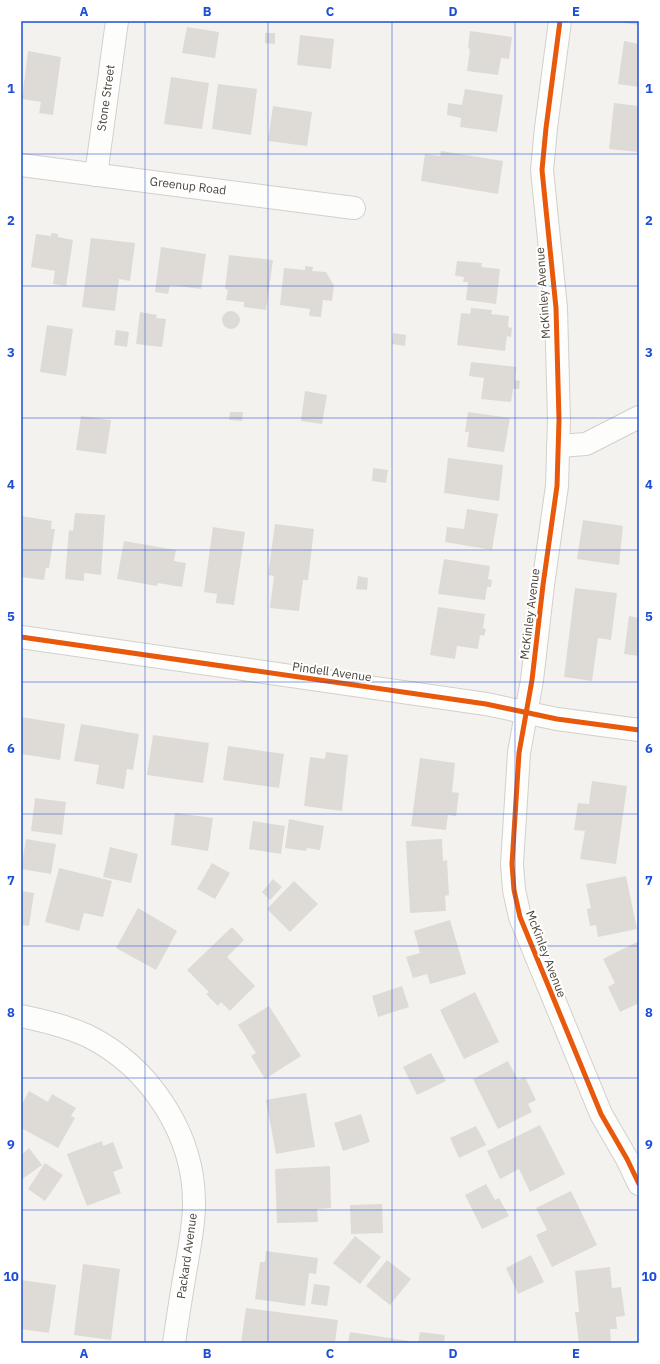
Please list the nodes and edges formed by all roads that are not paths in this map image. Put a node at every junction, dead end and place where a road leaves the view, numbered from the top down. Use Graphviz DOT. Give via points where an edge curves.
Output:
graph roads {
  1 [pos="117,21"];
  2 [pos="560,21"];
  3 [pos="21,165"];
  4 [pos="96,175"];
  5 [pos="354,208"];
  6 [pos="639,417"];
  7 [pos="558,446"];
  8 [pos="21,637"];
  9 [pos="525,713"];
  10 [pos="639,730"];
  11 [pos="21,1016"];
  12 [pos="633,1156"];
  13 [pos="639,1184"];
  14 [pos="174,1343"];
  1 -- 4 [label="street, Stone Street"];
  2 -- 7 [label="street, McKinley Avenue" via="542,170 556,308"];
  3 -- 4 [label="street, Greenup Road"];
  4 -- 5 [label="street, Greenup Road"];
  6 -- 7 [label="street" via="586,444"];
  7 -- 9 [label="street, McKinley Avenue" via="558,486 532,680"];
  8 -- 9 [label="street, Pindell Avenue" via="486,704"];
  9 -- 10 [label="street, Pindell Avenue"];
  9 -- 12 [label="street, McKinley Avenue" via="519,753 512,864 520,917 601,1114"];
  11 -- 14 [label="street, Packard Avenue" via="62,1026 88,1036 131,1066 148,1083 179,1132 192,1178 194,1204"];
  12 -- 13 [label="street, McKinley Avenue"];
}
